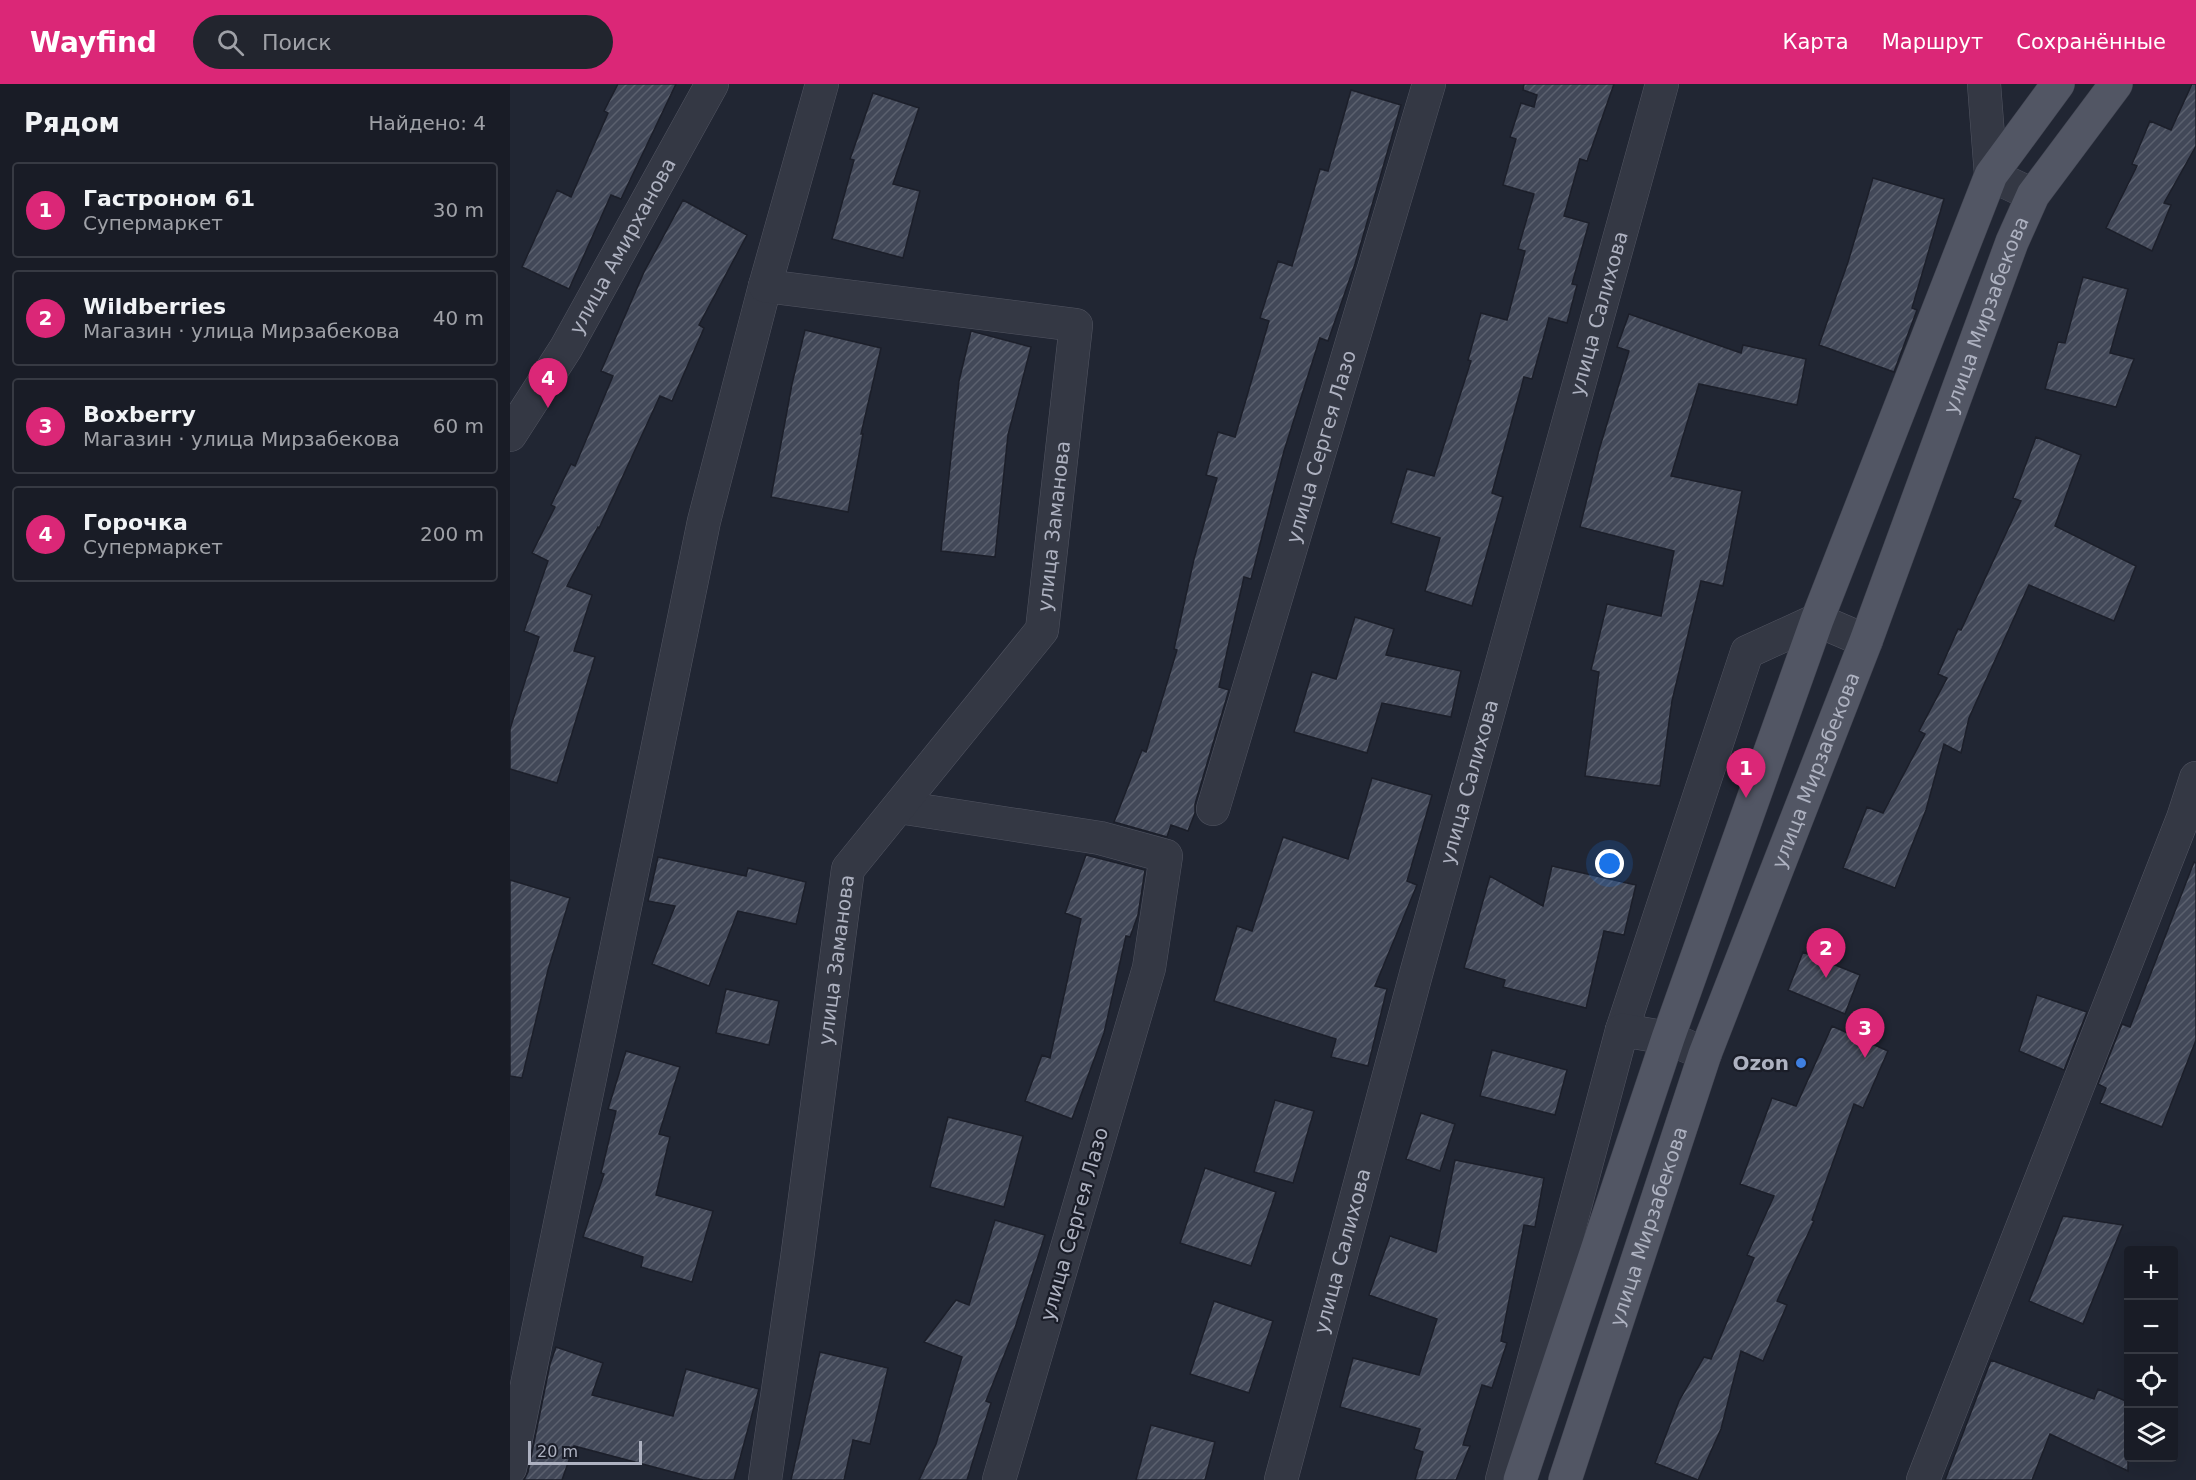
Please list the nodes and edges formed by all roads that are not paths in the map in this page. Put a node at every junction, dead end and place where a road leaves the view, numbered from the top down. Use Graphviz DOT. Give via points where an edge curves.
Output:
graph roads {
  1 [pos="712,84"];
  2 [pos="822,84"];
  3 [pos="1429,84"];
  4 [pos="1662,84"];
  5 [pos="1984,84"];
  6 [pos="2058,84"];
  7 [pos="2116,84"];
  8 [pos="1991,175"];
  9 [pos="2033,195"];
  10 [pos="765,285"];
  11 [pos="510,435"];
  12 [pos="1817,620"];
  13 [pos="1866,641"];
  14 [pos="2196,778"];
  15 [pos="899,807"];
  16 [pos="1213,809"];
  17 [pos="1622,1030"];
  18 [pos="1668,1038"];
  19 [pos="1705,1054"];
  20 [pos="510,1467"];
  21 [pos="765,1480"];
  22 [pos="999,1480"];
  23 [pos="1281,1480"];
  24 [pos="1502,1480"];
  25 [pos="1520,1480"];
  26 [pos="1565,1480"];
  27 [pos="1923,1480"];
  1 -- 11 [label="street, улица Амирханова" via="566,348"];
  2 -- 10 [label="street"];
  3 -- 16 [label="street, улица Сергея Лазо"];
  4 -- 23 [label="street, улица Салихова" via="1422,951"];
  5 -- 8 [label="street"];
  6 -- 8 [label="main road, улица Мирзабекова"];
  7 -- 9 [label="main road, улица Мирзабекова"];
  8 -- 9 [label="street"];
  8 -- 12 [label="main road, улица Мирзабекова"];
  9 -- 13 [label="main road, улица Мирзабекова" via="2012,242"];
  10 -- 15 [label="street, улица Заманова" via="1076,325 1042,630"];
  10 -- 20 [label="street" via="704,521"];
  12 -- 13 [label="street"];
  12 -- 17 [label="street" via="1747,652"];
  12 -- 18 [label="main road, улица Мирзабекова"];
  13 -- 19 [label="main road, улица Мирзабекова"];
  14 -- 27 [label="street"];
  15 -- 21 [label="street, улица Заманова" via="848,869"];
  15 -- 22 [label="street, улица Сергея Лазо" via="1100,838 1166,856 1149,968"];
  17 -- 18 [label="street"];
  17 -- 24 [label="street"];
  18 -- 19 [label="street"];
  18 -- 25 [label="main road, улица Мирзабекова"];
  19 -- 26 [label="main road, улица Мирзабекова"];
}
